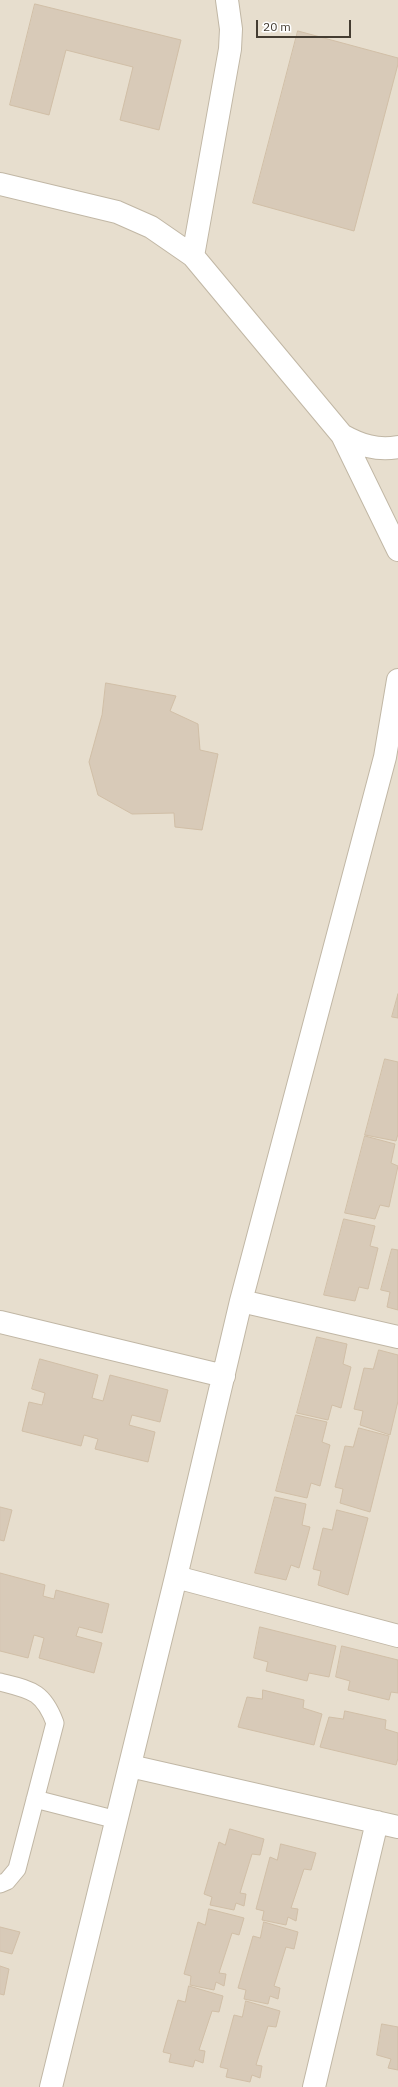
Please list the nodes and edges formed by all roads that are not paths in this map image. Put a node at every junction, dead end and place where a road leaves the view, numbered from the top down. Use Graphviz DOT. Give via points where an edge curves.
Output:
graph roads {
  1 [pos="227,0"];
  2 [pos="0,184"];
  3 [pos="194,256"];
  4 [pos="342,435"];
  5 [pos="398,447"];
  6 [pos="398,550"];
  7 [pos="398,680"];
  8 [pos="392,758"];
  9 [pos="241,1301"];
  10 [pos="0,1322"];
  11 [pos="398,1337"];
  12 [pos="224,1376"];
  13 [pos="176,1577"];
  14 [pos="398,1635"];
  15 [pos="0,1682"];
  16 [pos="130,1766"];
  17 [pos="35,1799"];
  18 [pos="117,1820"];
  19 [pos="388,1825"];
  20 [pos="0,1884"];
  21 [pos="52,2087"];
  22 [pos="314,2087"];
  1 -- 3 [label="street" via="231,29 230,49"];
  2 -- 3 [label="street" via="117,212 151,227"];
  3 -- 4 [label="street"];
  4 -- 5 [label="street" via="359,444 378,448"];
  4 -- 6 [label="street"];
  7 -- 8 [label="street"];
  8 -- 9 [label="street"];
  9 -- 11 [label="street"];
  9 -- 12 [label="street"];
  10 -- 12 [label="street"];
  12 -- 13 [label="street"];
  13 -- 14 [label="street"];
  13 -- 16 [label="street"];
  15 -- 17 [label="lane" via="35,1693 48,1706 55,1723"];
  16 -- 18 [label="street"];
  16 -- 19 [label="street"];
  17 -- 18 [label="lane"];
  17 -- 20 [label="lane" via="17,1869 7,1881"];
  18 -- 21 [label="street"];
  19 -- 22 [label="street"];
}
